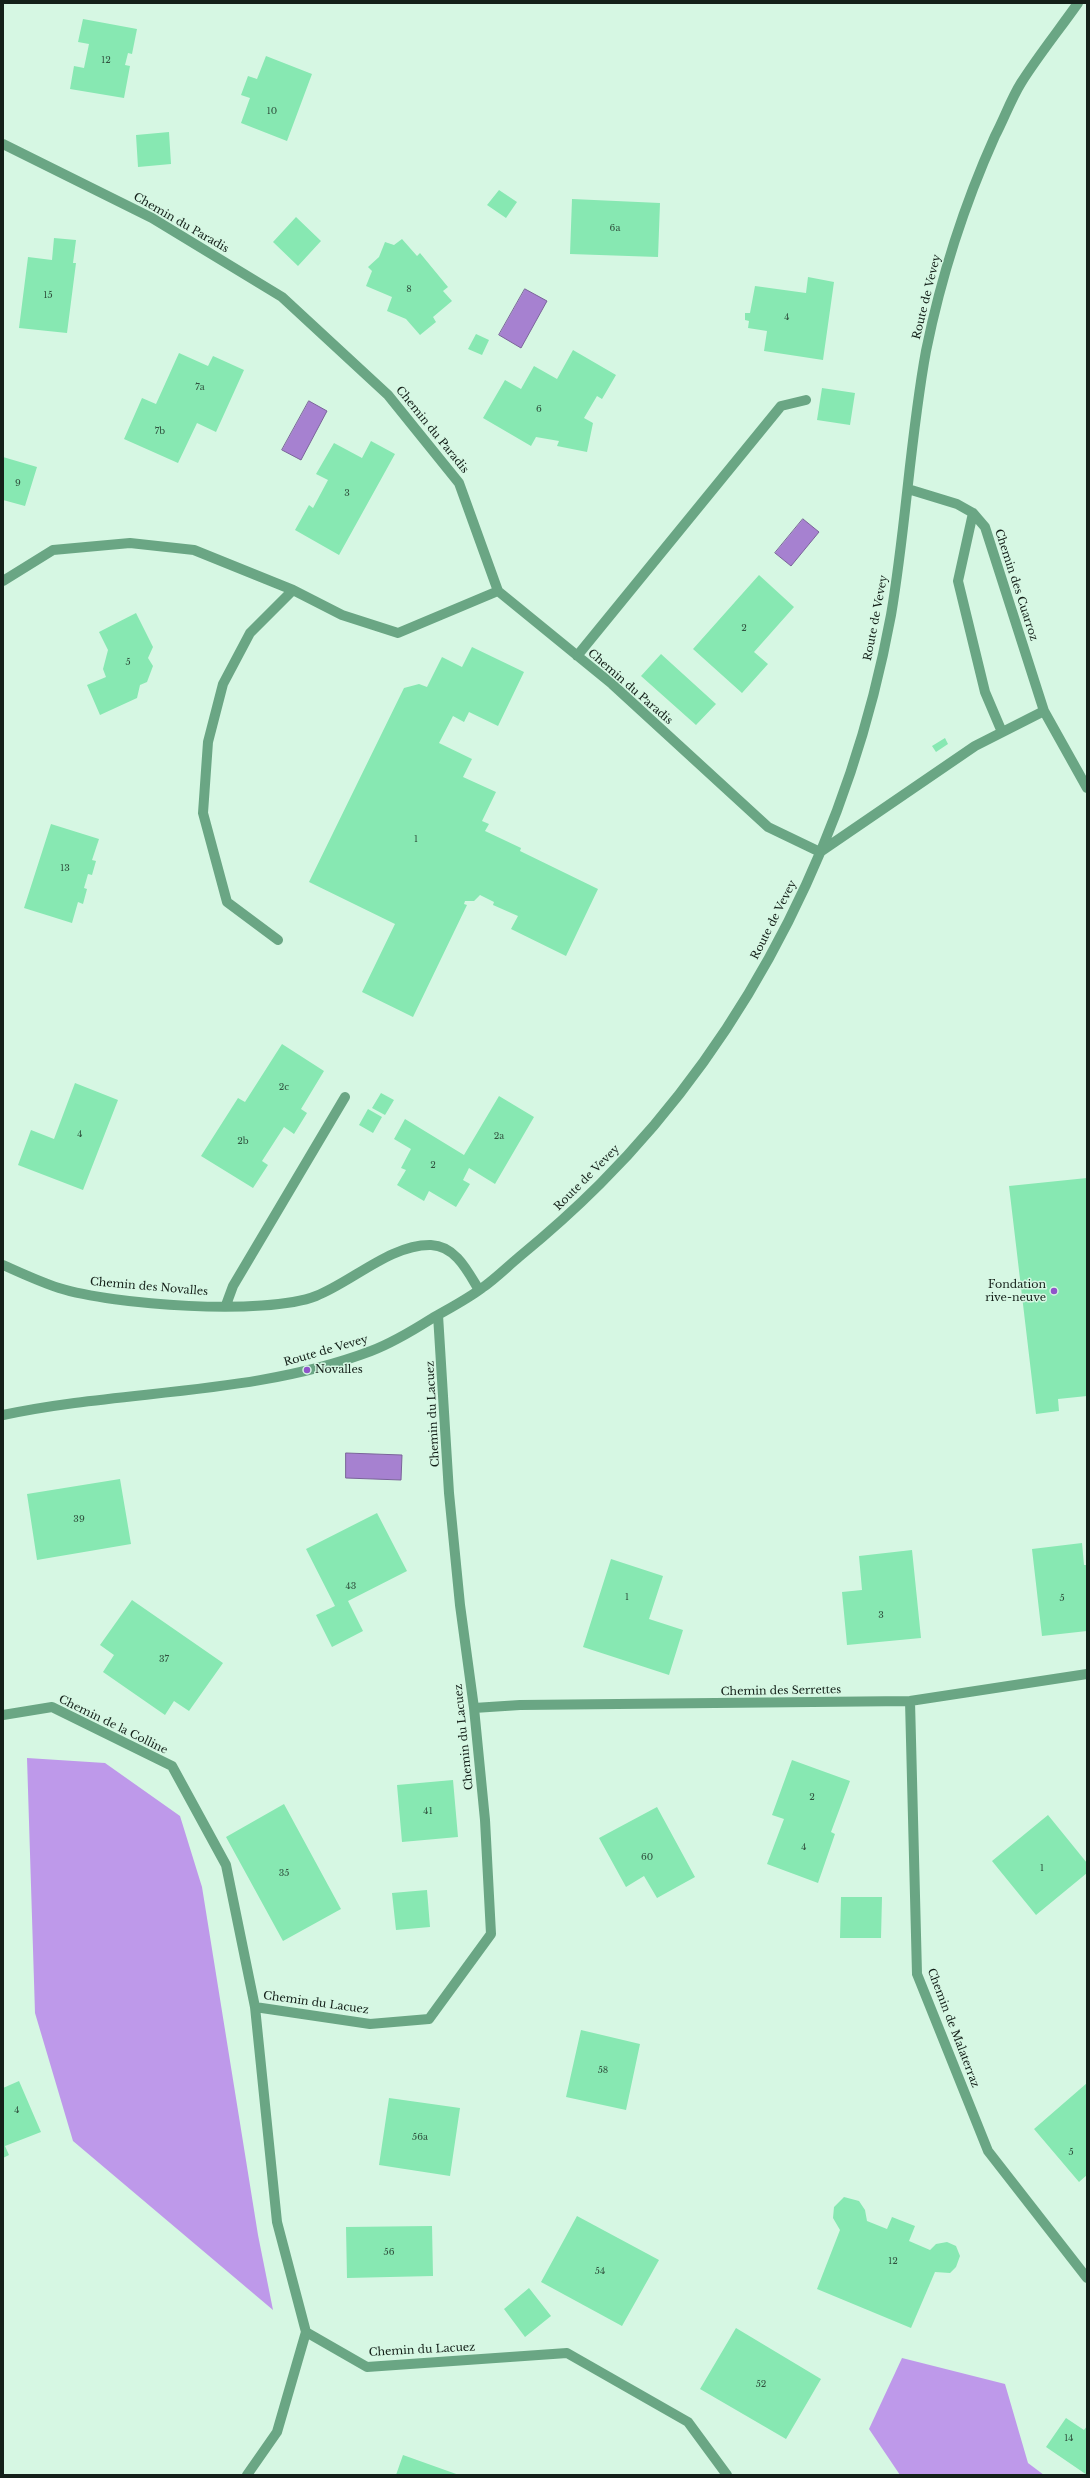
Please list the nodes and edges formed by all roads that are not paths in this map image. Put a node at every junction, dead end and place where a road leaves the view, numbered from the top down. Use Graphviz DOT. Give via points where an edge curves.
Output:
graph roads {
  1 [pos="1078,3"];
  2 [pos="3,144"];
  3 [pos="806,400"];
  4 [pos="908,488"];
  5 [pos="973,513"];
  6 [pos="3,581"];
  7 [pos="293,590"];
  8 [pos="498,591"];
  9 [pos="577,656"];
  10 [pos="1044,711"];
  11 [pos="1002,732"];
  12 [pos="1087,788"];
  13 [pos="820,852"];
  14 [pos="278,940"];
  15 [pos="345,1097"];
  16 [pos="3,1266"];
  17 [pos="479,1290"];
  18 [pos="226,1305"];
  19 [pos="438,1315"];
  20 [pos="3,1415"];
  21 [pos="1087,1674"];
  22 [pos="910,1701"];
  23 [pos="474,1708"];
  24 [pos="3,1715"];
  25 [pos="255,2007"];
  26 [pos="1087,2278"];
  27 [pos="306,2332"];
  28 [pos="247,2475"];
  29 [pos="727,2475"];
  1 -- 4 [label="street, Route de Vevey" via="1019,86 980,169 954,244 926,353"];
  2 -- 8 [label="street, Chemin du Paradis" via="152,218 282,297 388,395 459,483"];
  3 -- 9 [label="street" via="781,406"];
  4 -- 5 [label="street, Chemin des Cuarroz" via="958,504"];
  4 -- 13 [label="street, Route de Vevey" via="890,618 874,690 851,767"];
  5 -- 10 [label="street, Chemin des Cuarroz" via="985,528"];
  5 -- 11 [label="street" via="958,581 985,692"];
  6 -- 7 [label="street" via="53,550 130,544 194,550"];
  7 -- 8 [label="street" via="342,615 398,633"];
  7 -- 14 [label="street" via="250,633 223,684 208,742 204,813 227,902"];
  8 -- 9 [label="street, Chemin du Paradis"];
  9 -- 13 [label="street, Chemin du Paradis" via="768,826"];
  10 -- 11 [label="street"];
  10 -- 12 [label="street, Chemin des Cuarroz"];
  11 -- 13 [label="street" via="975,746"];
  13 -- 17 [label="street, Route de Vevey" via="797,905 754,986 734,1020 679,1095 618,1167 589,1196"];
  15 -- 18 [label="street" via="233,1286"];
  16 -- 18 [label="street, Chemin des Novalles" via="59,1288 101,1297 191,1306"];
  17 -- 18 [label="street, Chemin des Novalles" via="455,1255 432,1245 415,1246 316,1296 292,1304"];
  17 -- 19 [label="street, Route de Vevey"];
  19 -- 20 [label="street, Route de Vevey" via="373,1351 307,1370 235,1386 50,1405"];
  19 -- 23 [label="street, Chemin du Lacuez" via="450,1501 460,1605"];
  21 -- 22 [label="street, Chemin des Serrettes"];
  22 -- 23 [label="street, Chemin des Serrettes" via="520,1705"];
  22 -- 26 [label="street, Chemin de Malaterraz" via="917,1974 988,2151"];
  23 -- 25 [label="street, Chemin du Lacuez" via="485,1820 491,1934 430,2018 370,2024"];
  24 -- 25 [label="street, Chemin de la Colline" via="52,1707 172,1766 226,1865"];
  25 -- 27 [label="street, Chemin du Lacuez" via="277,2222"];
  27 -- 28 [label="street" via="277,2432"];
  27 -- 29 [label="street, Chemin du Lacuez" via="367,2367 567,2353 688,2422"];
}
